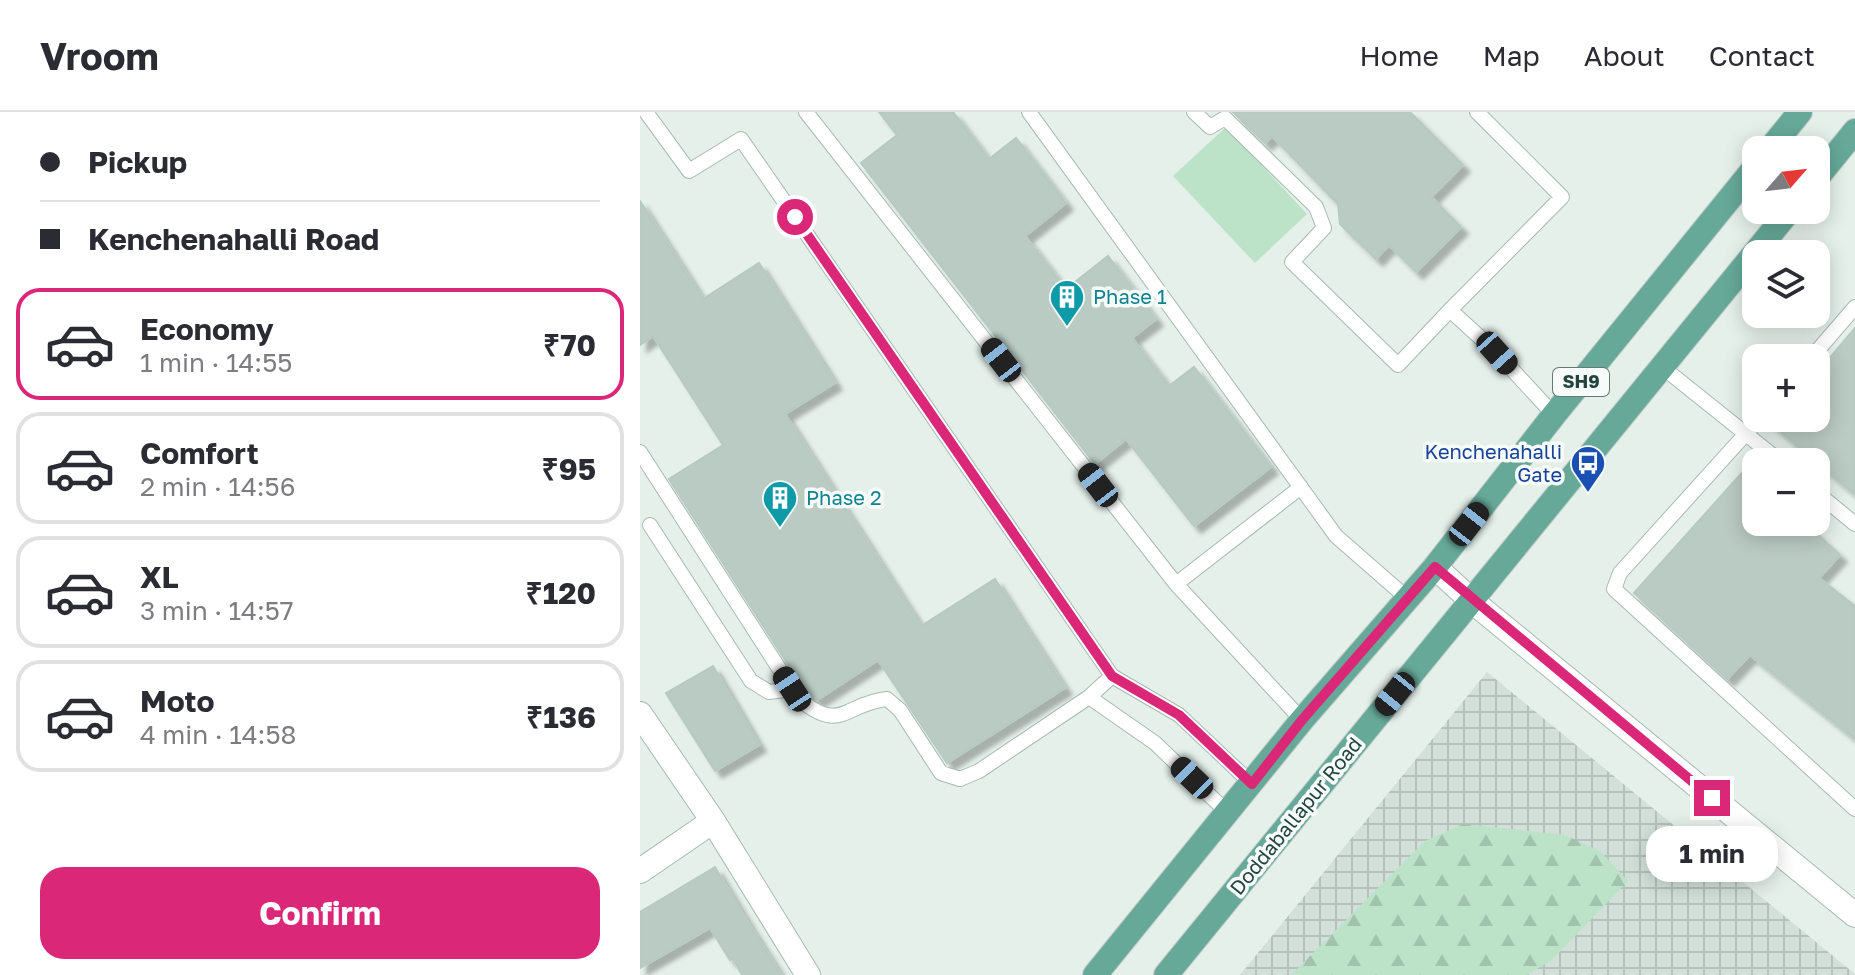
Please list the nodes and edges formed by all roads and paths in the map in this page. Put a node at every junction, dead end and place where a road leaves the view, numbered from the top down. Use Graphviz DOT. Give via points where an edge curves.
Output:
graph roads {
  1 [pos="646,112"];
  2 [pos="806,112"];
  3 [pos="1029,112"];
  4 [pos="1194,112"];
  5 [pos="1477,112"];
  6 [pos="1800,112"];
  7 [pos="1855,131"];
  8 [pos="1780,136"];
  9 [pos="1830,162"];
  10 [pos="1742,183"];
  11 [pos="1778,224"];
  12 [pos="1855,307"];
  13 [pos="1450,310"];
  14 [pos="1823,344"];
  15 [pos="1661,366"];
  16 [pos="1554,415"];
  17 [pos="1747,433"];
  18 [pos="1765,448"];
  19 [pos="640,452"];
  20 [pos="1301,487"];
  21 [pos="1830,503"];
  22 [pos="1855,524"];
  23 [pos="650,525"];
  24 [pos="1435,567"];
  25 [pos="1176,584"];
  26 [pos="1408,599"];
  27 [pos="1472,601"];
  28 [pos="1112,676"];
  29 [pos="792,689"];
  30 [pos="1089,697"];
  31 [pos="640,714"];
  32 [pos="1302,720"];
  33 [pos="1252,784"];
  34 [pos="1855,809"];
  35 [pos="1228,813"];
  36 [pos="713,821"];
  37 [pos="640,871"];
  38 [pos="1855,915"];
  39 [pos="808,975"];
  40 [pos="1095,975"];
  41 [pos="1166,975"];
  1 -- 28 [label="lane" via="689,171 741,139"];
  2 -- 25 [label="lane"];
  3 -- 20 [label="lane"];
  4 -- 13 [label="lane" via="1210,127 1225,118 1316,207 1324,228 1292,262 1398,365"];
  5 -- 13 [label="lane" via="1562,197"];
  6 -- 8 [label="main road"];
  7 -- 9 [label="main road"];
  10 -- 16 [label="main road, SH9"];
  11 -- 15 [label="main road, Doddaballapur Road / SH9"];
  12 -- 14 [label="lane"];
  13 -- 16 [label="lane"];
  15 -- 17 [label="lane"];
  15 -- 27 [label="main road, Doddaballapur Road / SH9"];
  16 -- 24 [label="main road, SH9"];
  17 -- 18 [label="lane"];
  17 -- 34 [label="lane" via="1620,573 1614,589"];
  19 -- 29 [label="lane"];
  20 -- 25 [label="lane"];
  20 -- 26 [label="lane" via="1336,536"];
  21 -- 22 [label="lane"];
  23 -- 29 [label="lane" via="751,681 769,692"];
  24 -- 26 [label="main road, SH9"];
  24 -- 27 [label="street"];
  25 -- 32 [label="lane"];
  26 -- 32 [label="main road, SH9"];
  27 -- 38 [label="street"];
  27 -- 41 [label="main road, Doddaballapur Road / SH9"];
  28 -- 30 [label="lane"];
  28 -- 33 [label="lane" via="1179,715"];
  29 -- 30 [label="lane" via="816,713 846,715 887,699 900,710 941,773 960,779"];
  30 -- 35 [label="lane" via="1155,743"];
  31 -- 36 [label="street"];
  32 -- 33 [label="main road, SH9"];
  33 -- 35 [label="main road, SH9"];
  35 -- 40 [label="main road, SH9"];
  36 -- 37 [label="street"];
  36 -- 39 [label="street"];
}
